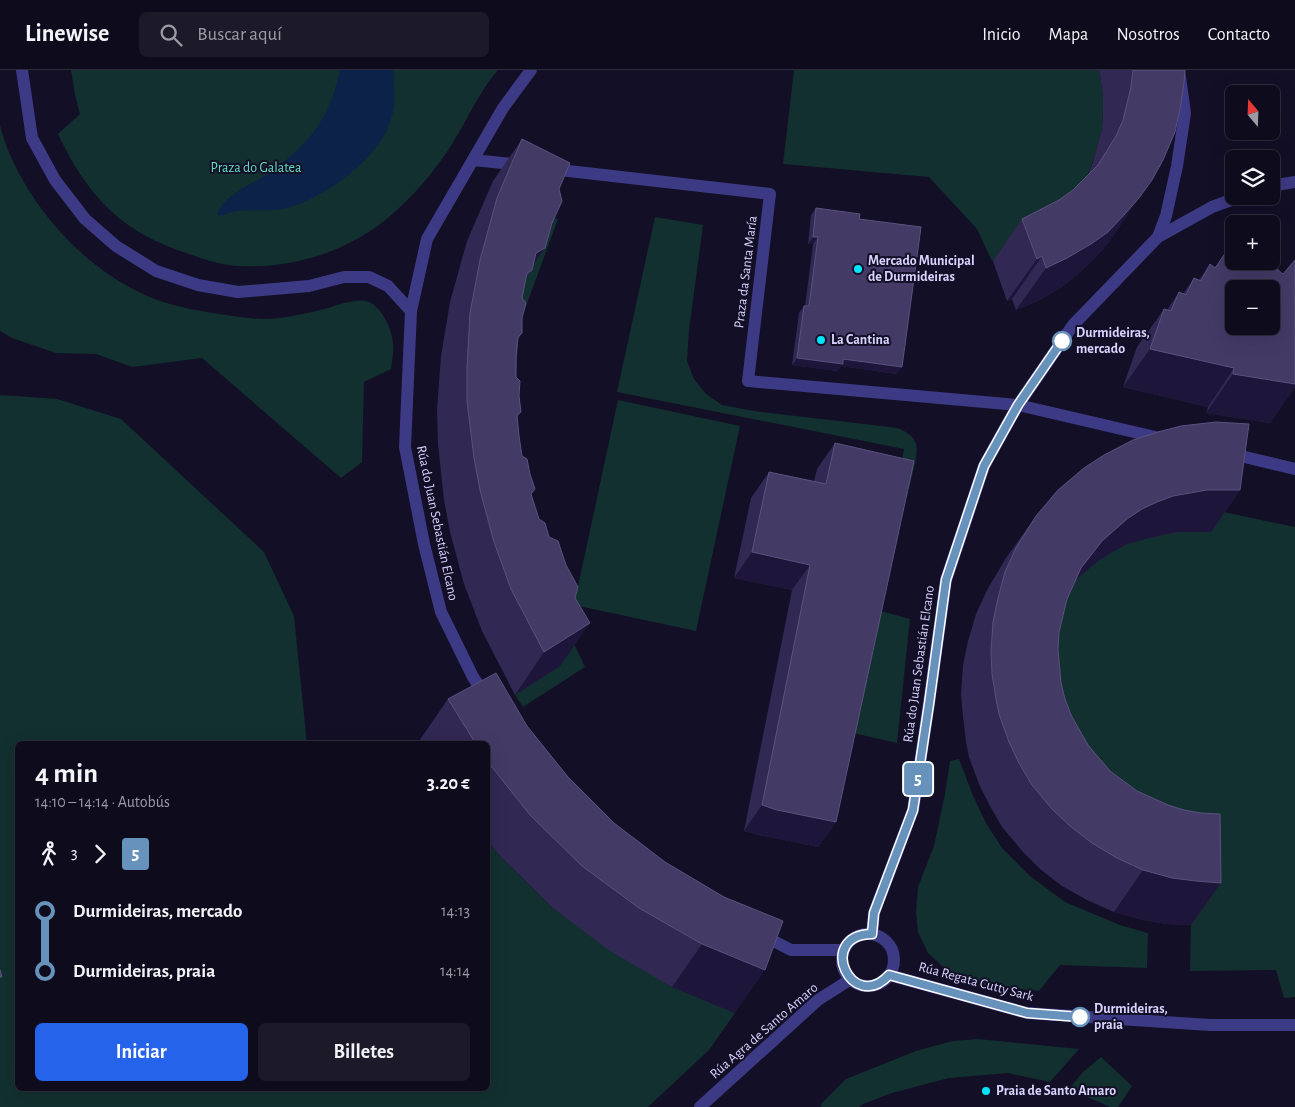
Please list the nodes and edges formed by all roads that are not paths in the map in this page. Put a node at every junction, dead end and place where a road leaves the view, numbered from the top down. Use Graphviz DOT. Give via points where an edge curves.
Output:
graph roads {
  1 [pos="22,70"];
  2 [pos="531,70"];
  3 [pos="1178,70"];
  4 [pos="473,160"];
  5 [pos="1295,182"];
  6 [pos="1280,184"];
  7 [pos="1225,202"];
  8 [pos="1158,237"];
  9 [pos="410,311"];
  10 [pos="1018,405"];
  11 [pos="1177,442"];
  12 [pos="1216,450"];
  13 [pos="1295,469"];
  14 [pos="496,710"];
  15 [pos="748,928"];
  16 [pos="872,934"];
  17 [pos="844,950"];
  18 [pos="889,975"];
  19 [pos="851,979"];
  20 [pos="1295,1025"];
  21 [pos="700,1107"];
  1 -- 9 [label="street" via="32,138 55,180 85,219 116,246 156,271 198,285 238,292 309,286 344,277 370,277 388,286"];
  2 -- 4 [label="street, Rúa do Juan Sebastián Elcano" via="502,108"];
  3 -- 8 [label="street, Rúa do Juan Sebastián Elcano" via="1185,113 1176,174"];
  4 -- 9 [label="street, Rúa do Juan Sebastián Elcano" via="428,239"];
  4 -- 10 [label="street, Praza da Santa María" via="770,194 748,381"];
  5 -- 6 [label="street"];
  7 -- 8 [label="street"];
  8 -- 10 [label="street, Rúa do Juan Sebastián Elcano" via="1073,325"];
  9 -- 14 [label="street, Rúa do Juan Sebastián Elcano" via="404,447 424,544 441,612 473,677"];
  10 -- 11 [label="street"];
  10 -- 16 [label="street, Rúa do Juan Sebastián Elcano" via="984,466 946,580 913,810 874,913"];
  12 -- 13 [label="street"];
  15 -- 17 [label="street" via="791,950"];
  16 -- 17 [label="street" via="855,937"];
  16 -- 18 [label="street" via="892,948 894,962"];
  17 -- 19 [label="street" via="843,966"];
  18 -- 19 [label="street" via="872,985 858,984"];
  18 -- 20 [label="street, Rúa Regata Cutty Sark" via="1027,1013 1210,1025"];
  19 -- 21 [label="street, Rúa Agra de Santo Amaro" via="818,1000"];
}
